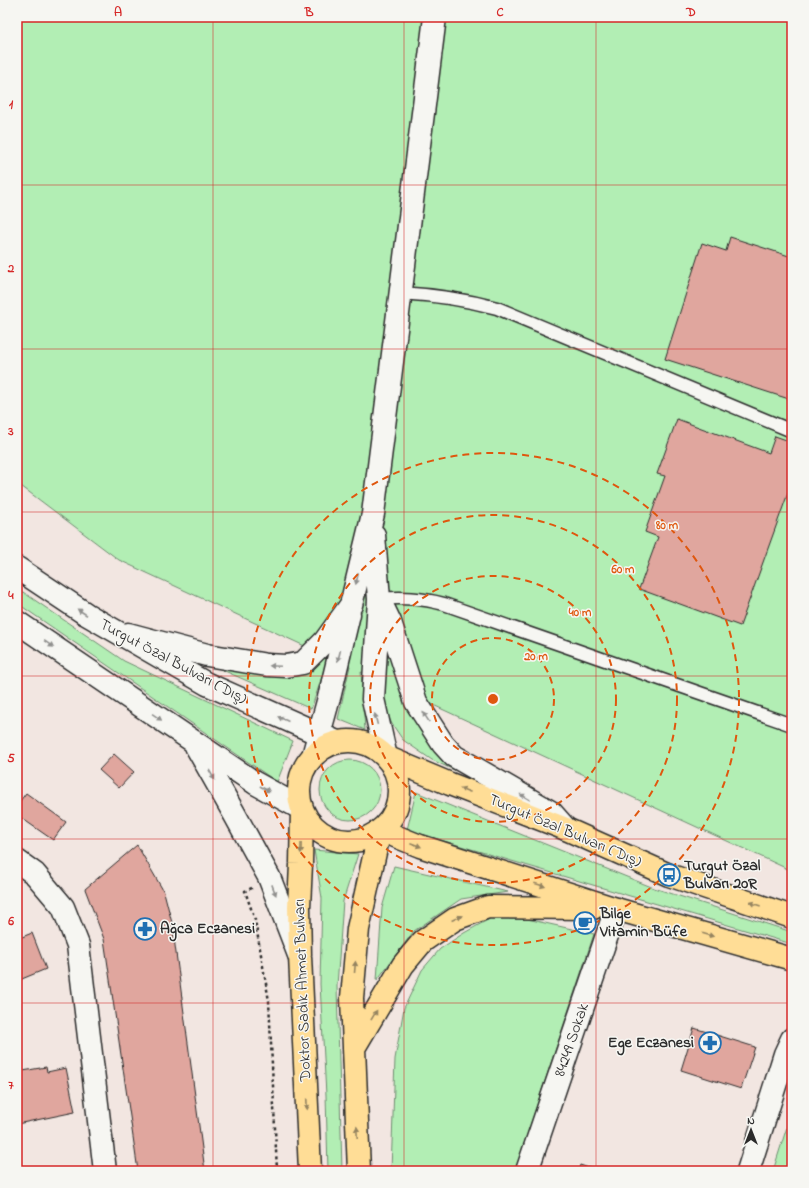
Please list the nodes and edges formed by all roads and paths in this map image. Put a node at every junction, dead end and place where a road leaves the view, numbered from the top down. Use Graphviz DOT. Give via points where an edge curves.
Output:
graph roads {
  1 [pos="435,17"];
  2 [pos="400,293"];
  3 [pos="792,431"];
  4 [pos="373,514"];
  5 [pos="17,568"];
  6 [pos="379,599"];
  7 [pos="351,605"];
  8 [pos="19,627"];
  9 [pos="113,630"];
  10 [pos="792,725"];
  11 [pos="328,738"];
  12 [pos="193,741"];
  13 [pos="386,757"];
  14 [pos="302,809"];
  15 [pos="566,829"];
  16 [pos="380,830"];
  17 [pos="17,861"];
  18 [pos="256,887"];
  19 [pos="616,909"];
  20 [pos="792,917"];
  21 [pos="300,956"];
  22 [pos="792,959"];
  23 [pos="792,1039"];
  24 [pos="354,1048"];
  25 [pos="105,1171"];
  26 [pos="277,1171"];
  27 [pos="310,1171"];
  28 [pos="359,1171"];
  29 [pos="527,1171"];
  30 [pos="748,1171"];
  1 -- 2 [label="street"];
  2 -- 3 [label="lane" via="454,298 497,308"];
  2 -- 4 [label="street"];
  4 -- 6 [label="street"];
  4 -- 7 [label="street, one-way"];
  9 -- 5 [label="street, Turgut Özal Bulvarı (Dış), one-way"];
  6 -- 10 [label="lane" via="417,598 444,604"];
  13 -- 6 [label="street, one-way" via="373,699"];
  15 -- 6 [label="street, one-way" via="551,812 454,756 443,744 416,702 390,622"];
  7 -- 9 [label="street, one-way" via="325,641 303,663 286,666 206,655"];
  7 -- 11 [label="street, one-way"];
  8 -- 12 [label="street, one-way"];
  11 -- 9 [label="street, Turgut Özal Bulvarı (Dış), one-way" via="206,684"];
  11 -- 13 [label="main road" via="363,742 379,750"];
  11 -- 14 [label="main road" via="331,743 313,756 300,778 298,794"];
  12 -- 14 [label="street, one-way" via="260,786"];
  12 -- 21 [label="street, one-way" via="269,877"];
  15 -- 13 [label="main road, Turgut Özal Bulvarı (Dış), one-way"];
  13 -- 16 [label="main road" via="398,778 399,795 395,812"];
  14 -- 16 [label="main road" via="310,823 322,833 337,840 354,841 371,836"];
  14 -- 21 [label="main road, Doktor Sadık Ahmet Bulvarı, one-way"];
  20 -- 15 [label="main road, Turgut Özal Bulvarı (Dış), one-way" via="670,875"];
  16 -- 19 [label="main road, one-way" via="420,846"];
  24 -- 16 [label="main road, one-way" via="352,998 358,929"];
  17 -- 25 [label="street" via="35,874 63,907 78,944"];
  18 -- 26 [label="path" via="245,891 255,920 269,1001"];
  19 -- 22 [label="main road, one-way"];
  24 -- 19 [label="main road, one-way" via="403,965 423,941 455,919 488,907"];
  19 -- 29 [label="street, 84249 Sokak"];
  21 -- 27 [label="main road, Doktor Sadık Ahmet Bulvarı, one-way"];
  23 -- 30 [label="street"];
  28 -- 24 [label="main road, one-way"];
}
